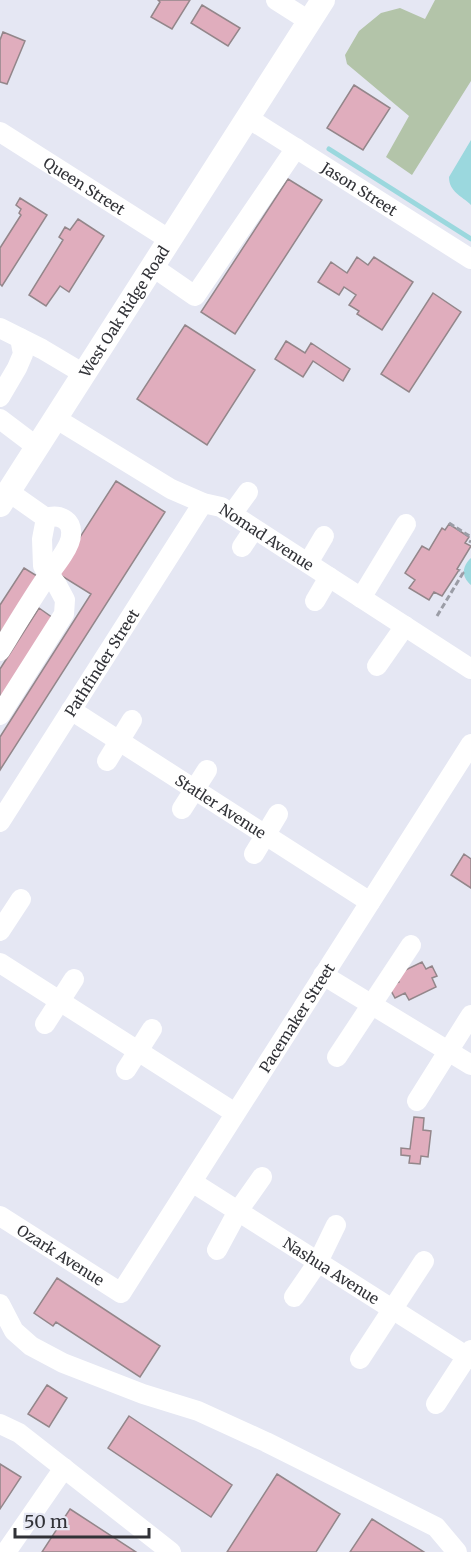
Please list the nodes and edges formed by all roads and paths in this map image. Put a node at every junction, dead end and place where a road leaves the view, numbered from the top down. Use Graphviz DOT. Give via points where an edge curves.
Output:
graph roads {
  1 [pos="276,0"];
  2 [pos="323,0"];
  3 [pos="309,21"];
  4 [pos="248,118"];
  5 [pos="0,132"];
  6 [pos="296,148"];
  7 [pos="170,240"];
  8 [pos="471,259"];
  9 [pos="153,267"];
  10 [pos="0,328"];
  11 [pos="20,338"];
  12 [pos="84,374"];
  13 [pos="0,397"];
  14 [pos="55,418"];
  15 [pos="0,419"];
  16 [pos="37,447"];
  17 [pos="248,492"];
  18 [pos="4,499"];
  19 [pos="203,503"];
  20 [pos="231,514"];
  21 [pos="46,518"];
  22 [pos="406,524"];
  23 [pos="449,524"];
  24 [pos="254,529"];
  25 [pos="324,536"];
  26 [pos="470,540"];
  27 [pos="242,547"];
  28 [pos="308,563"];
  29 [pos="459,570"];
  30 [pos="49,574"];
  31 [pos="329,577"];
  32 [pos="361,598"];
  33 [pos="315,601"];
  34 [pos="436,616"];
  35 [pos="405,626"];
  36 [pos="0,651"];
  37 [pos="377,666"];
  38 [pos="471,669"];
  39 [pos="71,710"];
  40 [pos="0,715"];
  41 [pos="132,720"];
  42 [pos="119,741"];
  43 [pos="471,744"];
  44 [pos="106,761"];
  45 [pos="207,770"];
  46 [pos="195,789"];
  47 [pos="182,809"];
  48 [pos="278,814"];
  49 [pos="0,822"];
  50 [pos="266,834"];
  51 [pos="254,854"];
  52 [pos="21,899"];
  53 [pos="370,902"];
  54 [pos="0,931"];
  55 [pos="411,945"];
  56 [pos="0,963"];
  57 [pos="323,975"];
  58 [pos="74,979"];
  59 [pos="60,1002"];
  60 [pos="372,1005"];
  61 [pos="471,1016"];
  62 [pos="45,1024"];
  63 [pos="152,1029"];
  64 [pos="138,1051"];
  65 [pos="449,1051"];
  66 [pos="338,1057"];
  67 [pos="471,1065"];
  68 [pos="126,1070"];
  69 [pos="417,1101"];
  70 [pos="235,1113"];
  71 [pos="262,1177"];
  72 [pos="192,1182"];
  73 [pos="238,1211"];
  74 [pos="0,1216"];
  75 [pos="336,1225"];
  76 [pos="217,1250"];
  77 [pos="424,1261"];
  78 [pos="318,1262"];
  79 [pos="121,1293"];
  80 [pos="294,1297"];
  81 [pos="0,1304"];
  82 [pos="393,1309"];
  83 [pos="470,1355"];
  84 [pos="360,1359"];
  85 [pos="436,1404"];
  86 [pos="0,1424"];
  87 [pos="64,1468"];
  88 [pos="6,1552"];
  89 [pos="171,1552"];
  90 [pos="457,1552"];
  1 -- 3 [label="street"];
  2 -- 3 [label="main road, West Oak Ridge Road"];
  3 -- 4 [label="main road, West Oak Ridge Road"];
  4 -- 6 [label="street, Jason Street"];
  4 -- 7 [label="main road, West Oak Ridge Road"];
  5 -- 7 [label="street, Queen Street"];
  6 -- 8 [label="street, Jason Street"];
  6 -- 9 [label="street" via="195,296"];
  7 -- 9 [label="main road, West Oak Ridge Road"];
  9 -- 12 [label="main road, West Oak Ridge Road"];
  10 -- 11 [label="street"];
  11 -- 12 [label="street"];
  11 -- 13 [label="street" via="23,354"];
  12 -- 14 [label="main road, West Oak Ridge Road"];
  14 -- 16 [label="main road, West Oak Ridge Road"];
  14 -- 19 [label="street, Nomad Avenue" via="171,489"];
  15 -- 16 [label="street"];
  16 -- 18 [label="main road, West Oak Ridge Road"];
  17 -- 20 [label="street"];
  18 -- 21 [label="street"];
  19 -- 20 [label="street, Nomad Avenue"];
  19 -- 39 [label="street, Pathfinder Street"];
  20 -- 24 [label="street, Nomad Avenue"];
  21 -- 30 [label="street" via="43,566"];
  21 -- 30 [label="street" via="61,517 67,521 72,537"];
  22 -- 32 [label="street"];
  23 -- 26 [label="path"];
  24 -- 27 [label="street"];
  24 -- 28 [label="street, Nomad Avenue"];
  25 -- 28 [label="street"];
  28 -- 31 [label="street, Nomad Avenue"];
  29 -- 34 [label="path" via="464,573"];
  30 -- 36 [label="street"];
  30 -- 40 [label="street" via="65,600 64,614"];
  31 -- 32 [label="street, Nomad Avenue"];
  31 -- 33 [label="street"];
  32 -- 35 [label="street, Nomad Avenue"];
  35 -- 37 [label="street"];
  35 -- 38 [label="street, Nomad Avenue"];
  39 -- 42 [label="street, Statler Avenue"];
  39 -- 49 [label="street, Pathfinder Street"];
  41 -- 42 [label="street"];
  42 -- 44 [label="street"];
  42 -- 46 [label="street, Statler Avenue"];
  43 -- 53 [label="street, Pacemaker Street"];
  45 -- 46 [label="street"];
  46 -- 47 [label="street"];
  46 -- 50 [label="street, Statler Avenue"];
  48 -- 50 [label="street"];
  50 -- 51 [label="street"];
  50 -- 53 [label="street, Statler Avenue"];
  52 -- 54 [label="street"];
  53 -- 57 [label="street, Pacemaker Street"];
  55 -- 60 [label="street"];
  56 -- 59 [label="street"];
  57 -- 60 [label="street"];
  57 -- 70 [label="street, Pacemaker Street"];
  58 -- 59 [label="street"];
  59 -- 62 [label="street"];
  59 -- 64 [label="street"];
  60 -- 65 [label="street"];
  60 -- 66 [label="street"];
  61 -- 65 [label="street"];
  63 -- 64 [label="street"];
  64 -- 68 [label="street"];
  64 -- 70 [label="street"];
  65 -- 67 [label="street"];
  65 -- 69 [label="street"];
  70 -- 72 [label="street, Pacemaker Street"];
  71 -- 73 [label="street"];
  72 -- 73 [label="street, Nashua Avenue"];
  72 -- 79 [label="street, Pacemaker Street"];
  73 -- 76 [label="street"];
  73 -- 78 [label="street, Nashua Avenue"];
  74 -- 79 [label="street, Ozark Avenue"];
  75 -- 78 [label="street"];
  77 -- 82 [label="street"];
  78 -- 80 [label="street"];
  78 -- 82 [label="street, Nashua Avenue"];
  81 -- 90 [label="street" via="14,1331 31,1346 63,1363 198,1411 266,1442 436,1527"];
  82 -- 83 [label="street, Nashua Avenue"];
  82 -- 84 [label="street"];
  83 -- 85 [label="street"];
  86 -- 87 [label="street" via="19,1433"];
  87 -- 88 [label="street"];
  87 -- 89 [label="street"];
}
